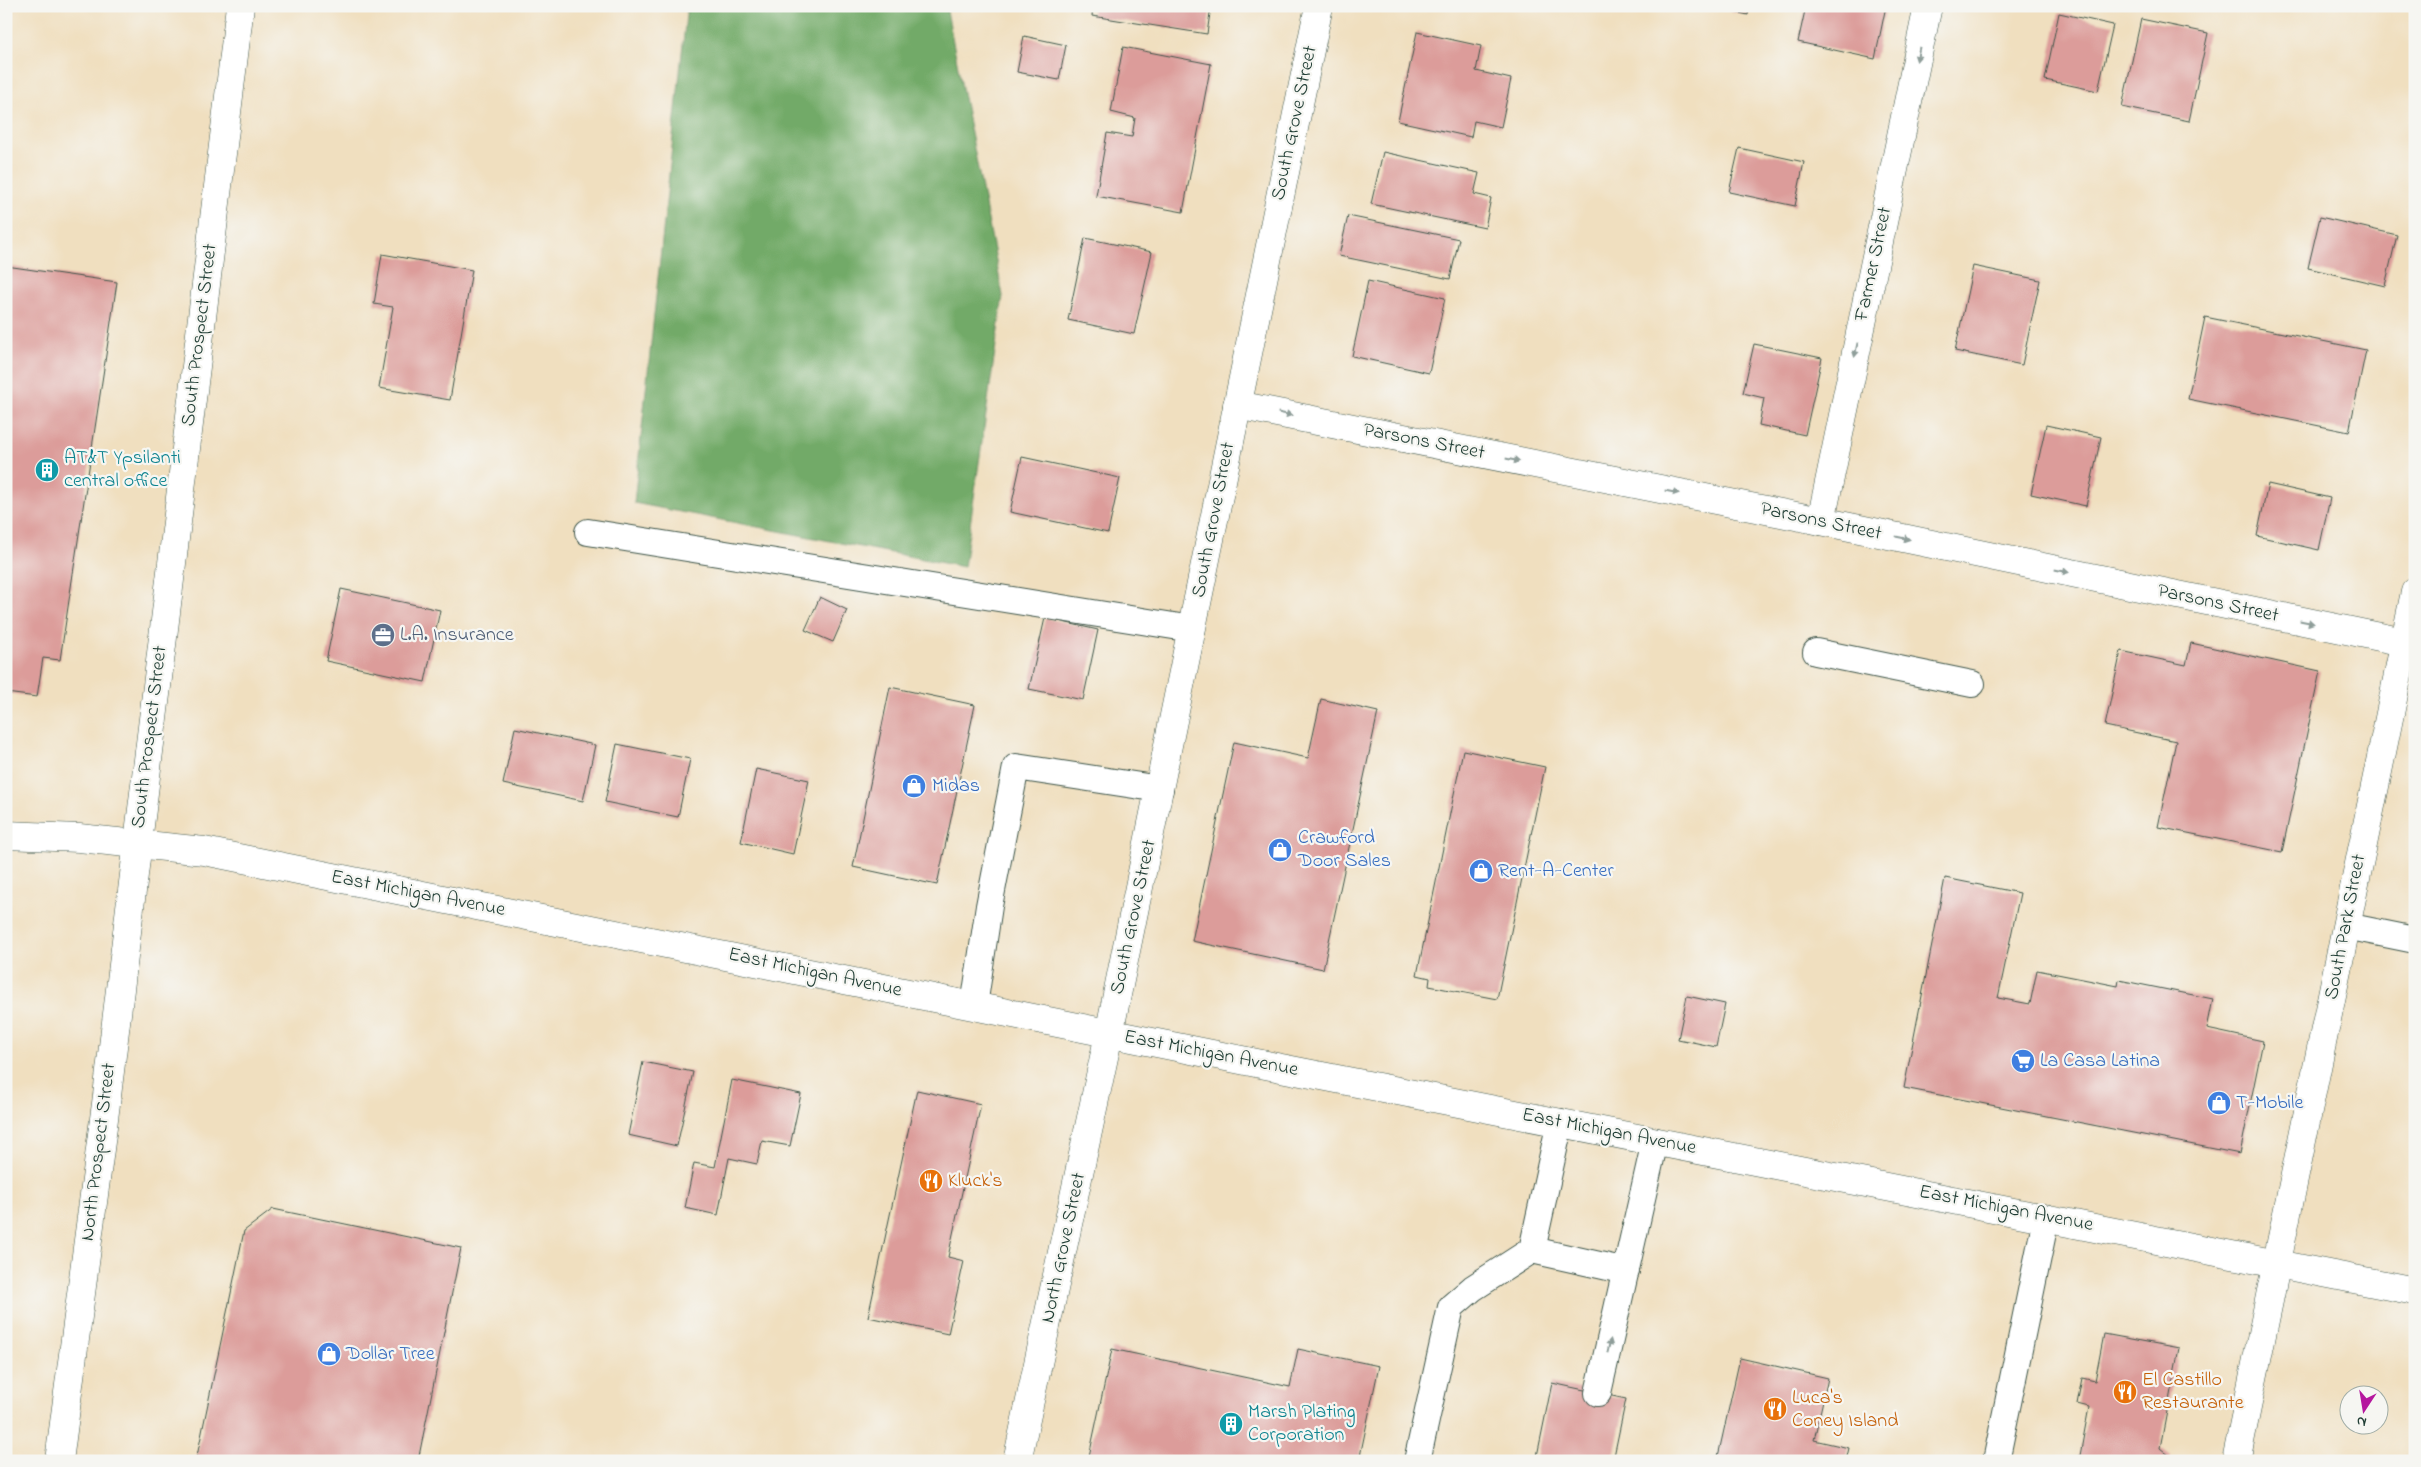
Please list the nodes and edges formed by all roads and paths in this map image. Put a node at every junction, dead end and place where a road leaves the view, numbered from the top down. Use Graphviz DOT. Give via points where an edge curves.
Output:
graph roads {
  1 [pos="240,6"];
  2 [pos="1319,6"];
  3 [pos="1928,6"];
  4 [pos="1237,405"];
  5 [pos="1821,521"];
  6 [pos="588,532"];
  7 [pos="2415,592"];
  8 [pos="1192,629"];
  9 [pos="2404,642"];
  10 [pos="1816,652"];
  11 [pos="1972,684"];
  12 [pos="1160,789"];
  13 [pos="6,835"];
  14 [pos="137,843"];
  15 [pos="2346,926"];
  16 [pos="2415,940"];
  17 [pos="974,1006"];
  18 [pos="1109,1034"];
  19 [pos="1560,1122"];
  20 [pos="1655,1141"];
  21 [pos="2046,1218"];
  22 [pos="1532,1250"];
  23 [pos="2277,1262"];
  24 [pos="1626,1271"];
  25 [pos="2415,1291"];
  26 [pos="1598,1393"];
  27 [pos="59,1461"];
  28 [pos="1017,1461"];
  29 [pos="1418,1461"];
  30 [pos="1996,1461"];
  31 [pos="2236,1461"];
  1 -- 14 [label="street, South Prospect Street"];
  2 -- 4 [label="street, South Grove Street"];
  3 -- 5 [label="street, Farmer Street, one-way"];
  4 -- 5 [label="street, Parsons Street, one-way"];
  4 -- 8 [label="street, South Grove Street"];
  5 -- 9 [label="street, Parsons Street, one-way"];
  6 -- 8 [label="lane"];
  7 -- 9 [label="street, South Park Street"];
  8 -- 12 [label="street, South Grove Street"];
  9 -- 15 [label="street, South Park Street"];
  10 -- 11 [label="lane"];
  12 -- 17 [label="lane" via="1016,767 989,906"];
  12 -- 18 [label="street, South Grove Street"];
  13 -- 14 [label="street, East Michigan Avenue"];
  14 -- 17 [label="street, East Michigan Avenue" via="214,853"];
  14 -- 27 [label="street, North Prospect Street"];
  15 -- 16 [label="lane"];
  15 -- 23 [label="street, South Park Street"];
  17 -- 18 [label="street, East Michigan Avenue"];
  18 -- 19 [label="street, East Michigan Avenue"];
  18 -- 28 [label="street, North Grove Street"];
  19 -- 20 [label="street, East Michigan Avenue"];
  19 -- 22 [label="lane"];
  20 -- 21 [label="street, East Michigan Avenue"];
  20 -- 24 [label="lane"];
  21 -- 23 [label="street, East Michigan Avenue"];
  21 -- 30 [label="lane"];
  22 -- 24 [label="lane"];
  22 -- 29 [label="lane" via="1473,1288 1451,1308"];
  23 -- 25 [label="street, East Michigan Avenue"];
  23 -- 31 [label="street, South Park Street"];
  26 -- 24 [label="lane, one-way"];
}
